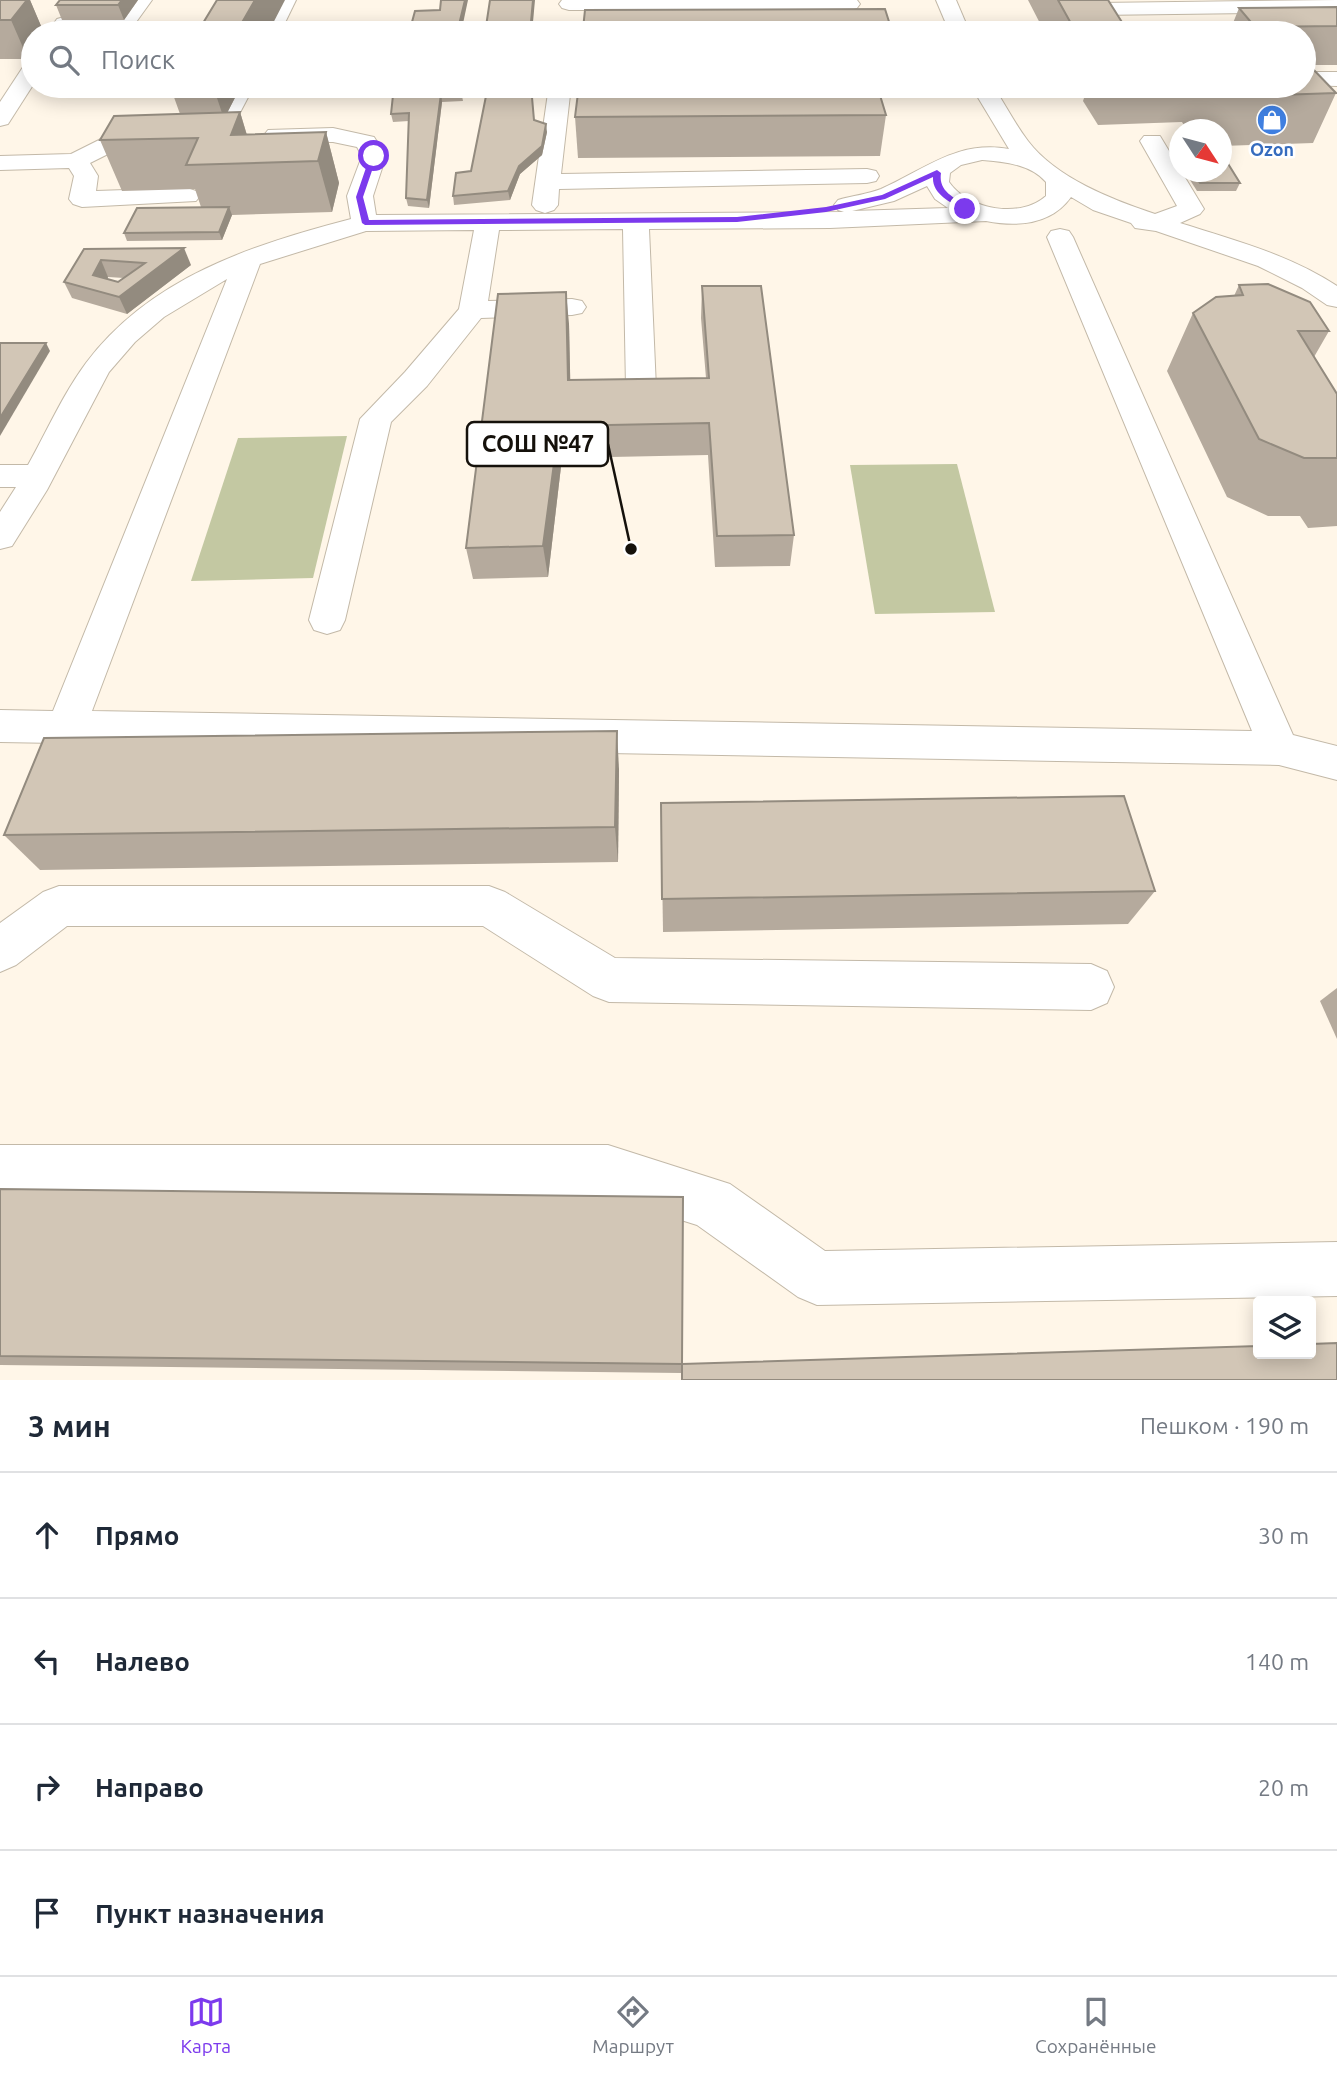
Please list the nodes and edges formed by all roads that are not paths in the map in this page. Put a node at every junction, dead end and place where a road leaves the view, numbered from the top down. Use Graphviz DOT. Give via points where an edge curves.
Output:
graph roads {
  1 [pos="162,0"];
  2 [pos="286,0"];
  3 [pos="946,0"];
  4 [pos="850,4"];
  5 [pos="1337,6"];
  6 [pos="146,9"];
  7 [pos="568,9"];
  8 [pos="1098,11"];
  9 [pos="127,21"];
  10 [pos="276,21"];
  11 [pos="955,21"];
  12 [pos="1316,79"];
  13 [pos="1337,79"];
  14 [pos="21,87"];
  15 [pos="237,98"];
  16 [pos="558,98"];
  17 [pos="979,98"];
  18 [pos="989,98"];
  19 [pos="0,119"];
  20 [pos="218,136"];
  21 [pos="1152,141"];
  22 [pos="76,161"];
  23 [pos="3,166"];
  24 [pos="943,167"];
  25 [pos="1047,171"];
  26 [pos="867,176"];
  27 [pos="548,181"];
  28 [pos="187,196"];
  29 [pos="984,214"];
  30 [pos="1024,216"];
  31 [pos="737,219"];
  32 [pos="636,220"];
  33 [pos="488,221"];
  34 [pos="543,221"];
  35 [pos="365,223"];
  36 [pos="1154,224"];
  37 [pos="1060,237"];
  38 [pos="248,257"];
  39 [pos="1337,299"];
  40 [pos="572,307"];
  41 [pos="473,310"];
  42 [pos="641,388"];
  43 [pos="0,476"];
  44 [pos="37,476"];
  45 [pos="0,537"];
  46 [pos="327,620"];
  47 [pos="66,725"];
  48 [pos="0,726"];
  49 [pos="1279,748"];
  50 [pos="1337,763"];
  51 [pos="0,950"];
  52 [pos="1091,987"];
  53 [pos="0,1171"];
  54 [pos="1337,1269"];
  1 -- 6 [label="street"];
  2 -- 10 [label="street"];
  3 -- 11 [label="street"];
  4 -- 7 [label="street"];
  5 -- 8 [label="street"];
  6 -- 9 [label="street"];
  12 -- 13 [label="street"];
  14 -- 19 [label="street"];
  15 -- 20 [label="street"];
  16 -- 27 [label="street"];
  17 -- 24 [label="street" via="966,145"];
  18 -- 25 [label="street" via="1020,147"];
  20 -- 22 [label="street" via="111,143"];
  20 -- 35 [label="street" via="333,135 366,142 374,156 360,197"];
  21 -- 36 [label="street" via="1191,209"];
  22 -- 23 [label="street"];
  22 -- 28 [label="street" via="86,176 82,199"];
  24 -- 25 [label="street" via="964,156 992,154 1021,158"];
  24 -- 29 [label="street" via="936,182 940,192 950,201"];
  24 -- 31 [label="street" via="885,196 826,209"];
  25 -- 30 [label="street" via="1061,188 1060,199 1050,208"];
  25 -- 36 [label="street" via="1102,205"];
  26 -- 27 [label="street"];
  27 -- 34 [label="street"];
  29 -- 30 [label="street"];
  29 -- 31 [label="street"];
  30 -- 36 [label="street" via="1092,216"];
  31 -- 32 [label="street"];
  32 -- 34 [label="street"];
  32 -- 42 [label="street"];
  33 -- 34 [label="street"];
  33 -- 35 [label="street"];
  33 -- 41 [label="street"];
  35 -- 38 [label="street"];
  36 -- 39 [label="street" via="1267,260"];
  37 -- 49 [label="street"];
  38 -- 44 [label="street" via="191,285 141,321 98,367"];
  38 -- 47 [label="street"];
  40 -- 41 [label="street"];
  41 -- 46 [label="street" via="376,419"];
  43 -- 44 [label="street"];
  44 -- 45 [label="street"];
  47 -- 48 [label="street"];
  47 -- 49 [label="street"];
  49 -- 50 [label="street"];
  51 -- 52 [label="street" via="59,906 489,906 609,979"];
  53 -- 54 [label="street" via="608,1171 711,1203 817,1278"];
}
